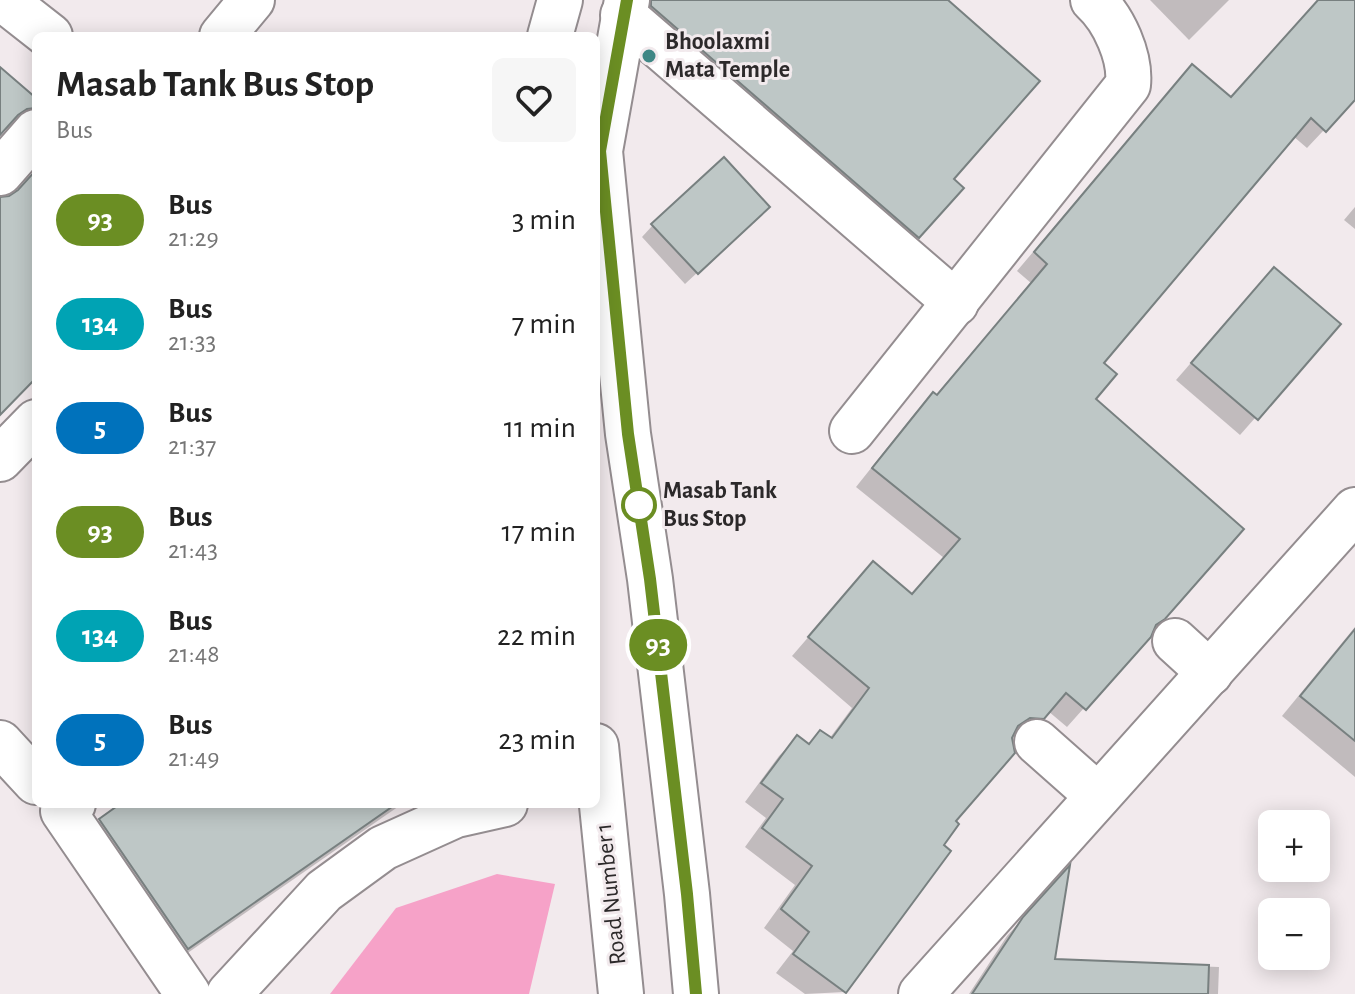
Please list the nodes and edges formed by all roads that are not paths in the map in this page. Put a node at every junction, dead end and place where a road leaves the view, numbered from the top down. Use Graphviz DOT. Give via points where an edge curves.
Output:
graph roads {
  1 [pos="4,0"];
  2 [pos="252,0"];
  3 [pos="560,0"];
  4 [pos="1093,0"];
  5 [pos="625,8"];
  6 [pos="45,32"];
  7 [pos="225,32"];
  8 [pos="551,32"];
  9 [pos="32,137"];
  10 [pos="0,173"];
  11 [pos="956,303"];
  12 [pos="32,426"];
  13 [pos="852,431"];
  14 [pos="0,459"];
  15 [pos="1355,510"];
  16 [pos="1175,641"];
  17 [pos="1210,673"];
  18 [pos="1037,742"];
  19 [pos="0,743"];
  20 [pos="32,775"];
  21 [pos="1098,796"];
  22 [pos="600,797"];
  23 [pos="62,808"];
  24 [pos="487,808"];
  25 [pos="687,894"];
  26 [pos="612,903"];
  27 [pos="188,994"];
  28 [pos="229,994"];
  29 [pos="593,994"];
  30 [pos="621,994"];
  31 [pos="696,994"];
  32 [pos="712,994"];
  33 [pos="921,994"];
  1 -- 6 [label="street"];
  2 -- 7 [label="street"];
  3 -- 8 [label="street"];
  4 -- 11 [label="street" via="1119,41 1130,68 1128,85"];
  5 -- 11 [label="street"];
  5 -- 25 [label="street" via="600,151 628,434"];
  9 -- 10 [label="street"];
  11 -- 13 [label="street"];
  12 -- 14 [label="street"];
  15 -- 17 [label="street"];
  16 -- 17 [label="street"];
  17 -- 21 [label="street"];
  18 -- 21 [label="street"];
  19 -- 20 [label="street"];
  21 -- 33 [label="street"];
  22 -- 26 [label="street, Road Number 1"];
  23 -- 27 [label="street"];
  24 -- 28 [label="street" via="456,815 383,848 324,891"];
  25 -- 31 [label="street"];
  25 -- 32 [label="street"];
  26 -- 29 [label="street"];
  26 -- 30 [label="street, Road Number 1"];
}
